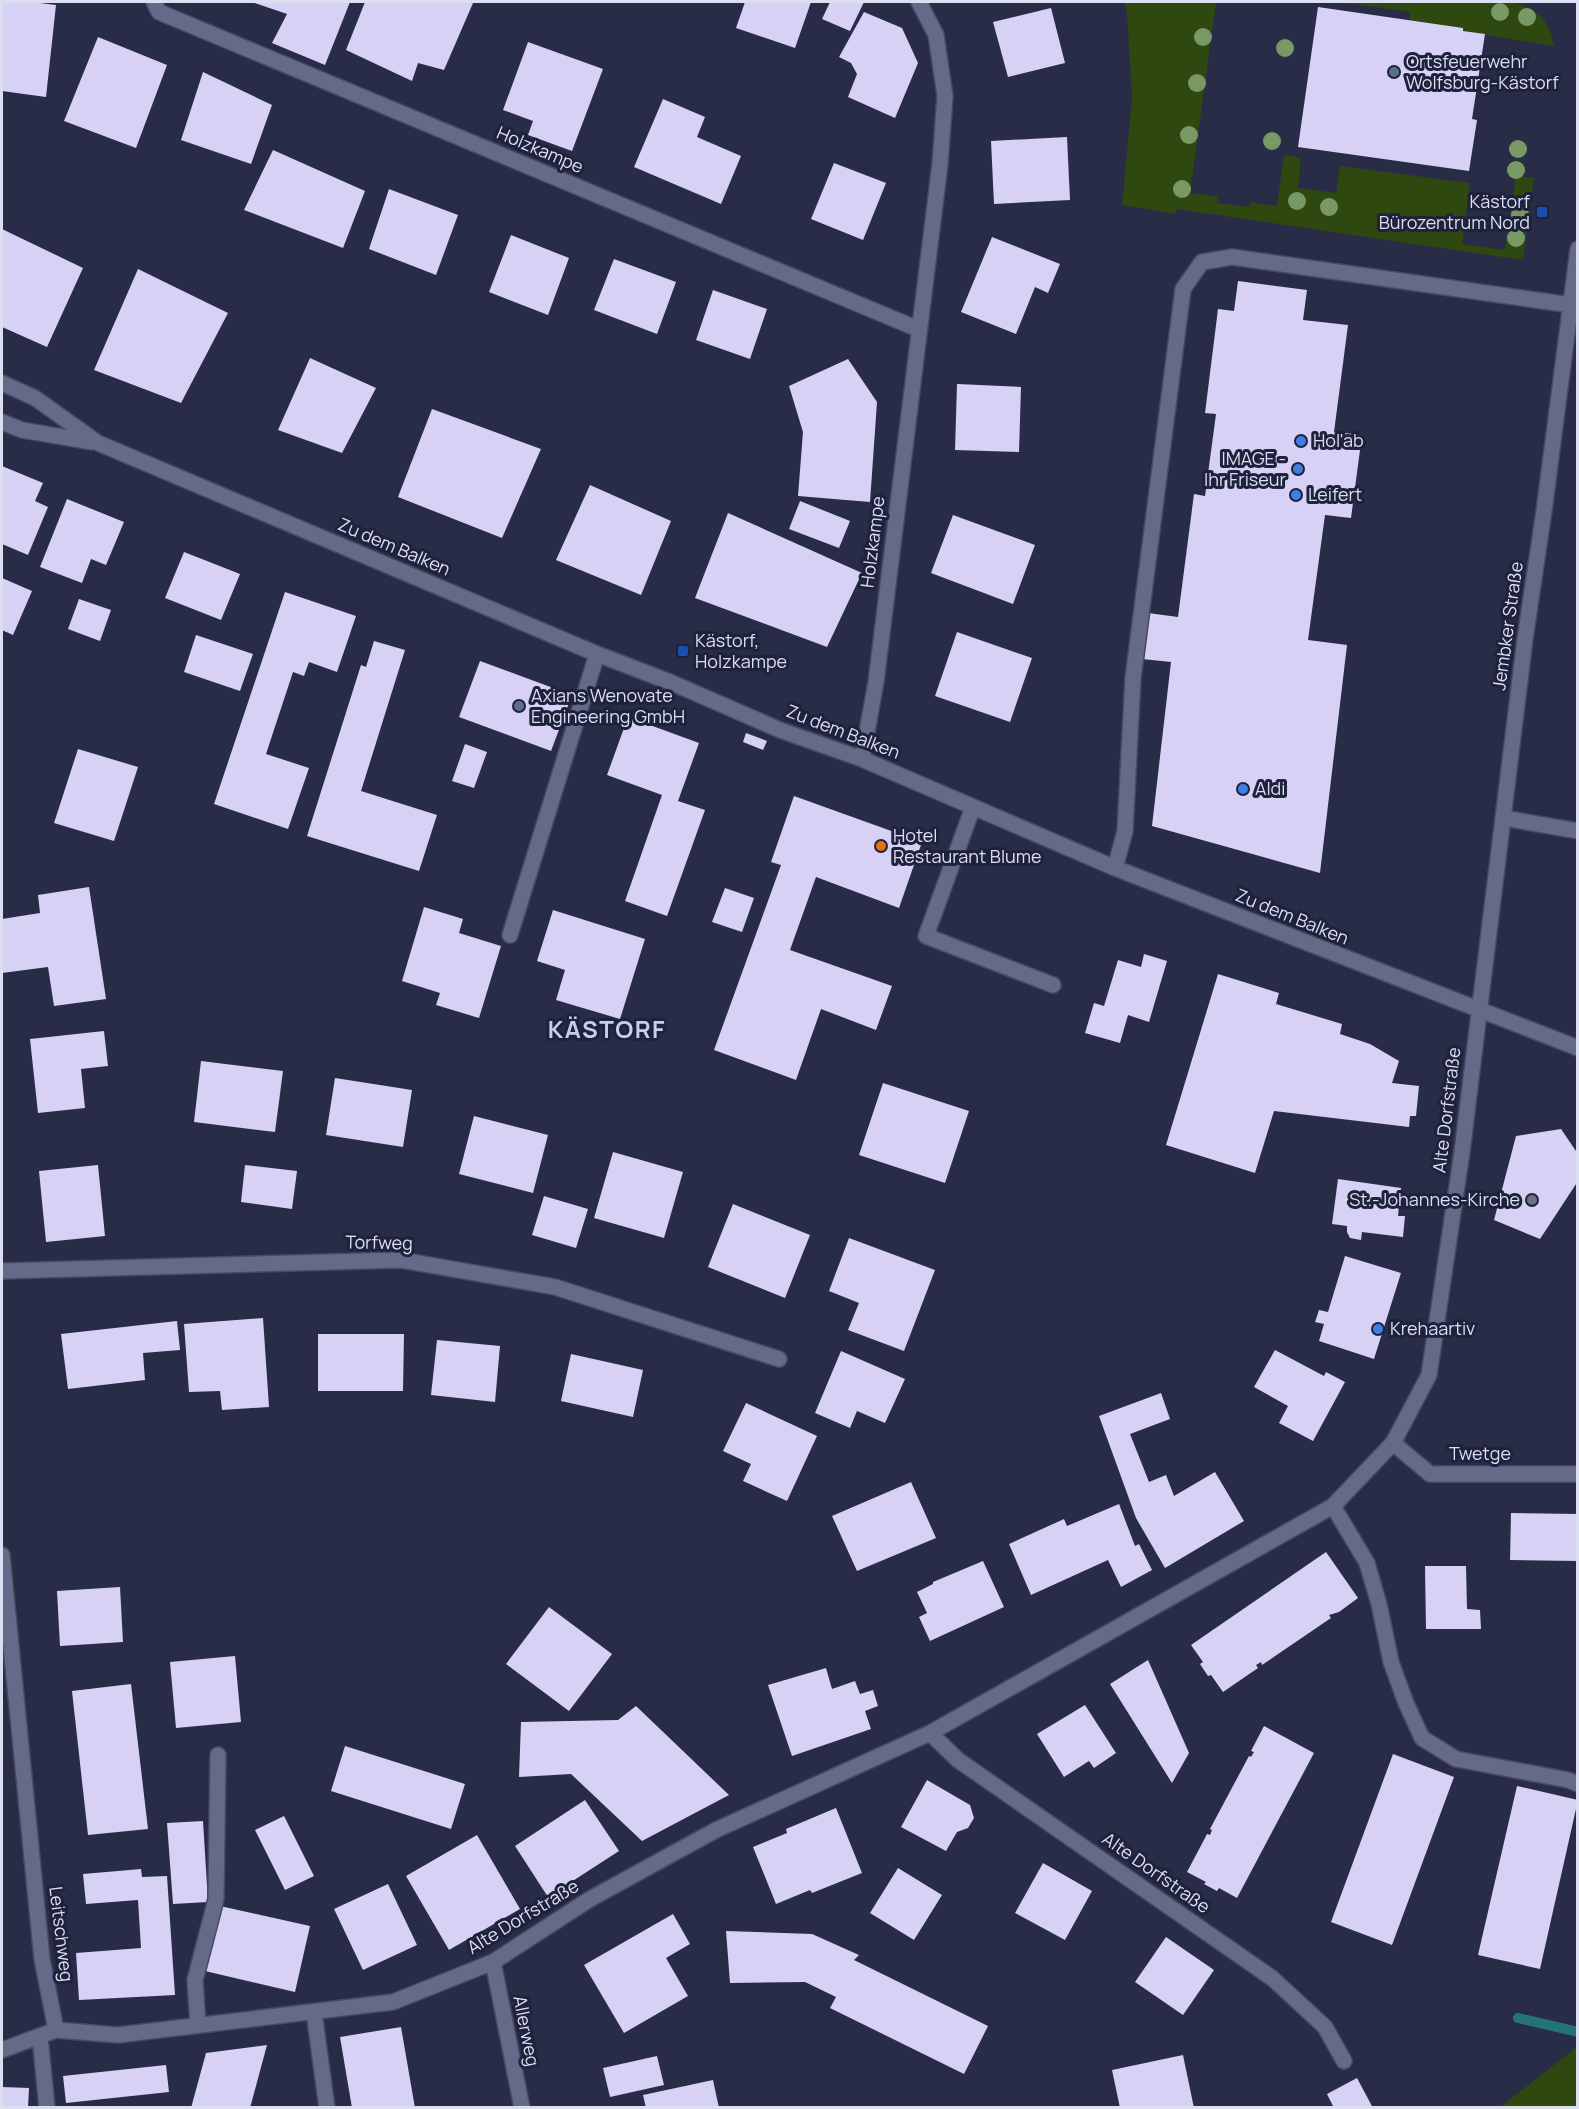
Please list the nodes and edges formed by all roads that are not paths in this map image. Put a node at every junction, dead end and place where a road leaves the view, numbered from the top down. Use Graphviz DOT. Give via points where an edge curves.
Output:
graph roads {
  1 [pos="154,2"];
  2 [pos="919,2"];
  3 [pos="1578,249"];
  4 [pos="1570,305"];
  5 [pos="918,329"];
  6 [pos="2,383"];
  7 [pos="2,422"];
  8 [pos="98,443"];
  9 [pos="597,654"];
  10 [pos="862,759"];
  11 [pos="973,807"];
  12 [pos="1504,818"];
  13 [pos="1578,831"];
  14 [pos="1115,868"];
  15 [pos="510,935"];
  16 [pos="1053,985"];
  17 [pos="1480,1009"];
  18 [pos="1578,1048"];
  19 [pos="2,1271"];
  20 [pos="779,1359"];
  21 [pos="1393,1443"];
  22 [pos="1578,1474"];
  23 [pos="1333,1506"];
  24 [pos="2,1555"];
  25 [pos="3,1587"];
  26 [pos="930,1733"];
  27 [pos="218,1755"];
  28 [pos="1578,1784"];
  29 [pos="493,1962"];
  30 [pos="314,2012"];
  31 [pos="198,2025"];
  32 [pos="56,2030"];
  33 [pos="40,2037"];
  34 [pos="2,2050"];
  35 [pos="1344,2061"];
  36 [pos="47,2108"];
  37 [pos="327,2108"];
  38 [pos="522,2108"];
  1 -- 5 [label="street, Holzkampe" via="159,12"];
  2 -- 5 [label="street, Holzkampe" via="936,35 945,96"];
  3 -- 4 [label="street, Jembker Straße"];
  4 -- 12 [label="street, Jembker Straße"];
  4 -- 14 [label="street" via="1232,257 1202,262 1183,289 1133,678 1125,831"];
  5 -- 10 [label="street, Holzkampe" via="876,682"];
  6 -- 8 [label="street, Zu dem Balken" via="35,398"];
  7 -- 8 [label="street, Zu dem Balken" via="22,430"];
  8 -- 9 [label="street, Zu dem Balken"];
  9 -- 10 [label="street, Zu dem Balken" via="780,730"];
  9 -- 15 [label="street"];
  10 -- 11 [label="street, Zu dem Balken"];
  11 -- 14 [label="street, Zu dem Balken"];
  11 -- 16 [label="street" via="926,936"];
  12 -- 13 [label="street"];
  12 -- 17 [label="street, Jembker Straße"];
  14 -- 17 [label="street, Zu dem Balken"];
  17 -- 18 [label="street, Zu dem Balken"];
  17 -- 21 [label="street, Alte Dorfstraße" via="1429,1375"];
  19 -- 20 [label="street, Torfweg" via="401,1260 555,1287"];
  21 -- 22 [label="street, Twetge" via="1430,1474"];
  21 -- 23 [label="street, Alte Dorfstraße"];
  23 -- 26 [label="street, Alte Dorfstraße"];
  23 -- 28 [label="street" via="1367,1563 1391,1662 1422,1738 1456,1759"];
  24 -- 25 [label="street, Leitschweg"];
  25 -- 32 [label="street, Leitschweg" via="42,1959"];
  26 -- 29 [label="street, Alte Dorfstraße" via="716,1830 590,1899"];
  26 -- 35 [label="street, Alte Dorfstraße" via="958,1760 1272,1978 1324,2027"];
  27 -- 31 [label="street" via="216,1899 195,1980"];
  29 -- 30 [label="street, Alte Dorfstraße" via="393,2002"];
  29 -- 38 [label="street, Allerweg"];
  30 -- 31 [label="street, Alte Dorfstraße"];
  30 -- 37 [label="street"];
  31 -- 32 [label="street, Alte Dorfstraße" via="118,2035"];
  32 -- 33 [label="street, Alte Dorfstraße"];
  33 -- 34 [label="street, Alte Dorfstraße"];
  33 -- 36 [label="street"];
}
